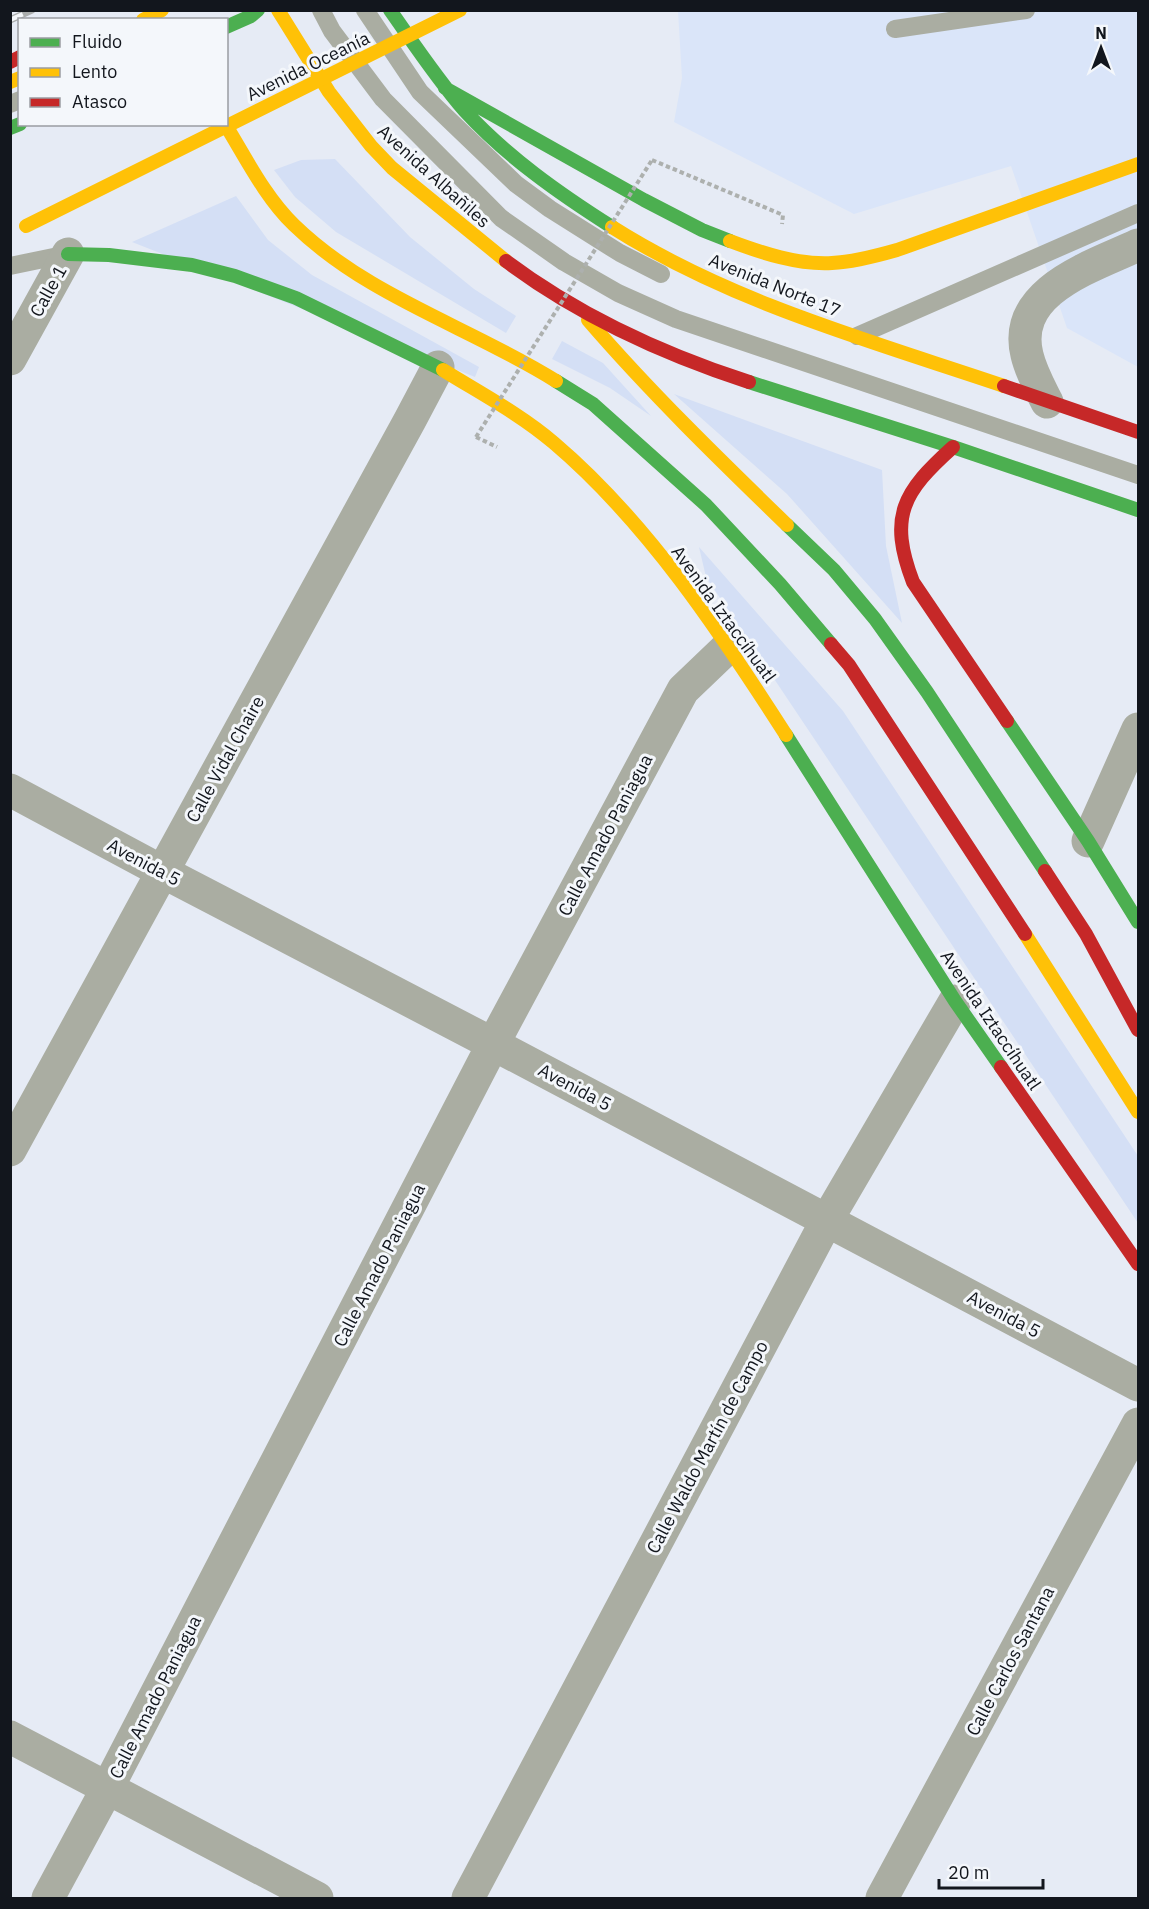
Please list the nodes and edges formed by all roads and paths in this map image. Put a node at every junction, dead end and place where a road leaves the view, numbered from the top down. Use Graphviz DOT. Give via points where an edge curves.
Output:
graph roads {
  1 [pos="162,10"];
  2 [pos="258,10"];
  3 [pos="278,10"];
  4 [pos="321,10"];
  5 [pos="365,10"];
  6 [pos="390,10"];
  7 [pos="460,10"];
  8 [pos="1026,10"];
  9 [pos="147,18"];
  10 [pos="228,26"];
  11 [pos="895,29"];
  12 [pos="445,88"];
  13 [pos="228,125"];
  14 [pos="226,126"];
  15 [pos="227,126"];
  16 [pos="1138,164"];
  17 [pos="1138,213"];
  18 [pos="783,215"];
  19 [pos="10,234"];
  20 [pos="1138,245"];
  21 [pos="68,254"];
  22 [pos="10,266"];
  23 [pos="577,308"];
  24 [pos="857,336"];
  25 [pos="10,359"];
  26 [pos="438,367"];
  27 [pos="1047,402"];
  28 [pos="1138,432"];
  29 [pos="476,436"];
  30 [pos="953,447"];
  31 [pos="1138,448"];
  32 [pos="1138,476"];
  33 [pos="1138,510"];
  34 [pos="729,646"];
  35 [pos="1138,729"];
  36 [pos="10,790"];
  37 [pos="1088,841"];
  38 [pos="163,872"];
  39 [pos="1138,922"];
  40 [pos="955,1001"];
  41 [pos="1138,1030"];
  42 [pos="493,1044"];
  43 [pos="1138,1112"];
  44 [pos="10,1150"];
  45 [pos="827,1220"];
  46 [pos="1138,1264"];
  47 [pos="1138,1385"];
  48 [pos="1138,1424"];
  49 [pos="10,1737"];
  50 [pos="108,1788"];
  51 [pos="48,1899"];
  52 [pos="317,1899"];
  53 [pos="468,1899"];
  54 [pos="882,1899"];
  1 -- 9 [label="main road"];
  2 -- 10 [label="main road"];
  3 -- 23 [label="main road, Avenida Albañiles" via="329,92 385,160 498,255"];
  4 -- 32 [label="lane" via="383,99 501,218 564,262 618,293 676,319"];
  5 -- 31 [label="lane" via="420,92 516,184 620,253 695,291 799,333"];
  6 -- 12 [label="main road"];
  7 -- 13 [label="main road, Avenida Oceanía, bridge"];
  8 -- 11 [label="lane"];
  12 -- 16 [label="main road" via="664,211 777,257 826,263 897,250"];
  12 -- 24 [label="main road, Avenida Norte 17" via="515,157 631,239 713,282"];
  14 -- 43 [label="main road" via="266,190 313,242 356,275 550,377 592,404 706,505 780,584 849,665"];
  15 -- 19 [label="main road, Avenida Oceanía, bridge"];
  17 -- 24 [label="lane"];
  18 -- 29 [label="path, bridge" via="652,160"];
  20 -- 27 [label="street" via="1058,283 1036,303 1025,337 1026,353"];
  21 -- 22 [label="lane"];
  21 -- 25 [label="street, Calle 1"];
  21 -- 26 [label="main road, Avenida Iztaccíhuatl" via="148,258 235,276 296,298"];
  23 -- 30 [label="main road" via="707,368"];
  23 -- 41 [label="main road" via="726,467 834,570 875,619 1086,934"];
  24 -- 27 [label="main road, Avenida Norte 17"];
  26 -- 34 [label="main road, Avenida Iztaccíhuatl" via="552,441 605,489"];
  26 -- 38 [label="street, Calle Vidal Chaire"];
  27 -- 28 [label="main road, Avenida Norte 17"];
  30 -- 33 [label="main road"];
  30 -- 37 [label="main road" via="909,493 900,523 904,561 913,582"];
  34 -- 40 [label="main road, Avenida Iztaccíhuatl"];
  34 -- 42 [label="street, Calle Amado Paniagua" via="683,690"];
  35 -- 37 [label="street"];
  36 -- 38 [label="street, Avenida 5"];
  37 -- 39 [label="main road"];
  38 -- 42 [label="street, Avenida 5"];
  38 -- 44 [label="street, Calle Vidal Chaire"];
  40 -- 45 [label="street, Calle Waldo Martín de Campo"];
  40 -- 46 [label="main road, Avenida Iztaccíhuatl"];
  42 -- 45 [label="street, Avenida 5"];
  42 -- 50 [label="street, Calle Amado Paniagua"];
  45 -- 47 [label="street, Avenida 5"];
  45 -- 53 [label="street, Calle Waldo Martín de Campo"];
  48 -- 54 [label="street, Calle Carlos Santana"];
  49 -- 50 [label="street"];
  50 -- 51 [label="street, Calle Amado Paniagua"];
  50 -- 52 [label="street"];
}
